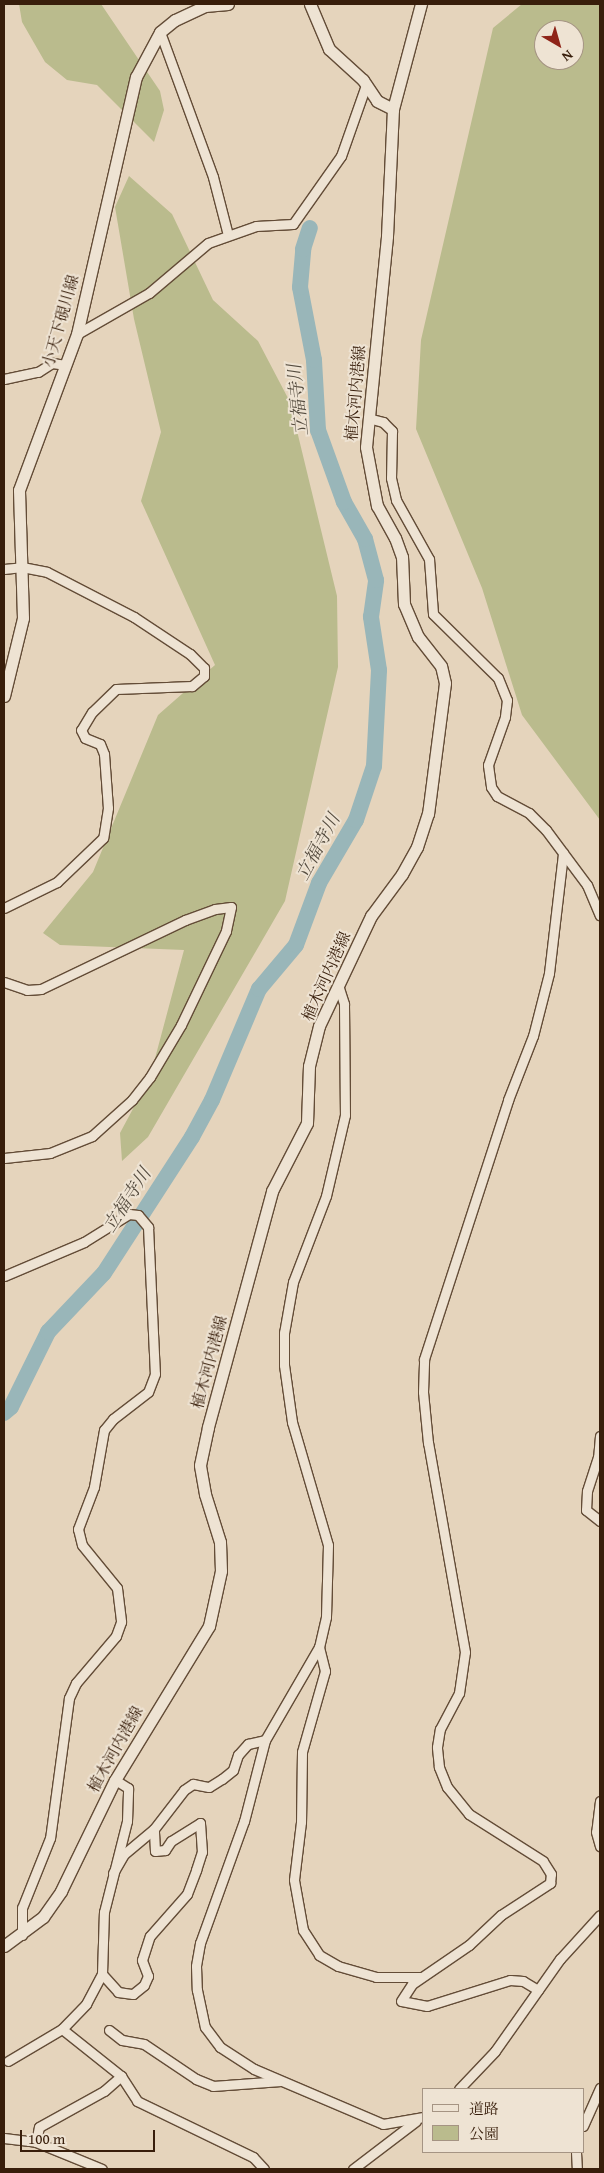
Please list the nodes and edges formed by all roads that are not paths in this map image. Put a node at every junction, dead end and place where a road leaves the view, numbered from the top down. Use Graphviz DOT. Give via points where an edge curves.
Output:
graph roads {
  1 [pos="228,4"];
  2 [pos="234,4"];
  3 [pos="240,4"];
  4 [pos="310,4"];
  5 [pos="422,4"];
  6 [pos="160,32"];
  7 [pos="366,85"];
  8 [pos="393,109"];
  9 [pos="228,235"];
  10 [pos="77,334"];
  11 [pos="66,364"];
  12 [pos="4,379"];
  13 [pos="368,418"];
  14 [pos="22,567"];
  15 [pos="4,569"];
  16 [pos="4,696"];
  17 [pos="563,853"];
  18 [pos="4,908"];
  19 [pos="600,915"];
  20 [pos="4,982"];
  21 [pos="338,985"];
  22 [pos="4,1158"];
  23 [pos="4,1276"];
  24 [pos="600,1436"];
  25 [pos="600,1521"];
  26 [pos="319,1647"];
  27 [pos="265,1740"];
  28 [pos="115,1780"];
  29 [pos="600,1802"];
  30 [pos="154,1829"];
  31 [pos="600,1846"];
  32 [pos="113,1873"];
  33 [pos="600,1915"];
  34 [pos="22,1935"];
  35 [pos="4,1946"];
  36 [pos="102,1974"];
  37 [pos="420,1977"];
  38 [pos="538,1990"];
  39 [pos="62,2029"];
  40 [pos="109,2030"];
  41 [pos="8,2061"];
  42 [pos="121,2076"];
  43 [pos="282,2081"];
  44 [pos="460,2088"];
  45 [pos="600,2088"];
  46 [pos="421,2117"];
  47 [pos="584,2124"];
  48 [pos="4,2138"];
  49 [pos="36,2142"];
  50 [pos="576,2153"];
  51 [pos="102,2169"];
  52 [pos="264,2169"];
  53 [pos="353,2169"];
  54 [pos="577,2169"];
  1 -- 6 [label="main road, 小天下硯川線" via="192,10"];
  2 -- 3 [label="main road"];
  4 -- 7 [label="main road" via="329,49"];
  5 -- 8 [label="main road, 植木河内港線"];
  6 -- 9 [label="street" via="213,177"];
  6 -- 10 [label="main road, 小天下硯川線" via="136,77"];
  7 -- 8 [label="main road" via="377,101"];
  7 -- 9 [label="street" via="341,156 297,221 289,225 256,226"];
  8 -- 13 [label="main road, 植木河内港線" via="387,236"];
  9 -- 10 [label="street" via="208,242 149,294"];
  10 -- 11 [label="main road, 小天下硯川線"];
  11 -- 12 [label="street" via="52,363 38,372"];
  11 -- 14 [label="main road, 小天下硯川線" via="34,442 19,490"];
  13 -- 17 [label="street" via="383,422 392,431 394,492 429,559 433,614 498,678 507,700 488,765 491,787 497,796 528,813"];
  13 -- 21 [label="main road, 植木河内港線" via="366,447 370,474 377,506 402,557 404,604 418,637 440,666 445,683 428,814 417,847 371,916"];
  14 -- 15 [label="street"];
  14 -- 16 [label="main road, 小天下硯川線" via="23,618"];
  14 -- 18 [label="street" via="46,572 134,616 190,654 204,668 204,676 192,686 179,688 116,689 92,712 81,730 85,738 100,744 104,754 108,808 103,838 57,882"];
  17 -- 19 [label="street" via="587,885"];
  17 -- 37 [label="street" via="549,973 535,1027 424,1359 423,1392 428,1443 465,1652 459,1693 440,1729 437,1747 439,1767 447,1787 469,1814 543,1861 551,1874 550,1883 501,1915 469,1944"];
  20 -- 22 [label="street" via="27,990 41,989 185,920 231,907 226,931 186,1016 150,1077 132,1100 92,1136 72,1145 21,1158"];
  21 -- 26 [label="street" via="344,1004 345,1115 326,1196 293,1282 284,1333 284,1365 292,1422 328,1545 326,1617"];
  21 -- 28 [label="main road, 植木河内港線" via="319,1026 310,1066 307,1123 272,1192 200,1465 220,1542 221,1572 209,1626"];
  23 -- 34 [label="street" via="84,1242 129,1214 138,1215 148,1227 155,1374 148,1392 104,1430 94,1486 78,1529 82,1544 117,1588 121,1622 116,1636 76,1682 69,1698 50,1838 22,1908"];
  24 -- 25 [label="street" via="598,1457 587,1491 586,1510"];
  26 -- 27 [label="street"];
  26 -- 37 [label="street" via="325,1670 302,1752 301,1822 294,1880 303,1930 319,1955 338,1966 376,1977"];
  27 -- 30 [label="street" via="261,1738 248,1744 238,1755 233,1770 222,1779 209,1787 193,1784 184,1790"];
  27 -- 43 [label="street" via="244,1821 200,1943 196,1966 197,1990 205,2027 220,2047 254,2069"];
  28 -- 32 [label="street" via="128,1788 127,1821"];
  28 -- 34 [label="main road, 植木河内港線" via="61,1891 43,1917"];
  29 -- 31 [label="street" via="596,1832"];
  30 -- 32 [label="street" via="124,1854"];
  30 -- 36 [label="street" via="155,1851 165,1850 171,1841 200,1823 202,1852 196,1870 187,1894 150,1936 142,1960 148,1976 144,1985 133,1994 118,1992"];
  32 -- 36 [label="street" via="104,1912"];
  33 -- 38 [label="street" via="560,1959"];
  34 -- 35 [label="main road, 植木河内港線"];
  36 -- 39 [label="street" via="86,2004"];
  37 -- 38 [label="street" via="401,2001 426,2006 510,1980 523,1981"];
  38 -- 44 [label="street" via="495,2052"];
  39 -- 41 [label="street"];
  39 -- 42 [label="street"];
  40 -- 43 [label="street" via="122,2040 144,2044 196,2079 214,2086"];
  42 -- 49 [label="street" via="104,2092 39,2127"];
  42 -- 52 [label="street" via="137,2101 253,2158"];
  43 -- 46 [label="street" via="383,2124"];
  45 -- 47 [label="street"];
  46 -- 53 [label="street"];
  48 -- 49 [label="street"];
  49 -- 51 [label="street"];
  50 -- 54 [label="street"];
}
